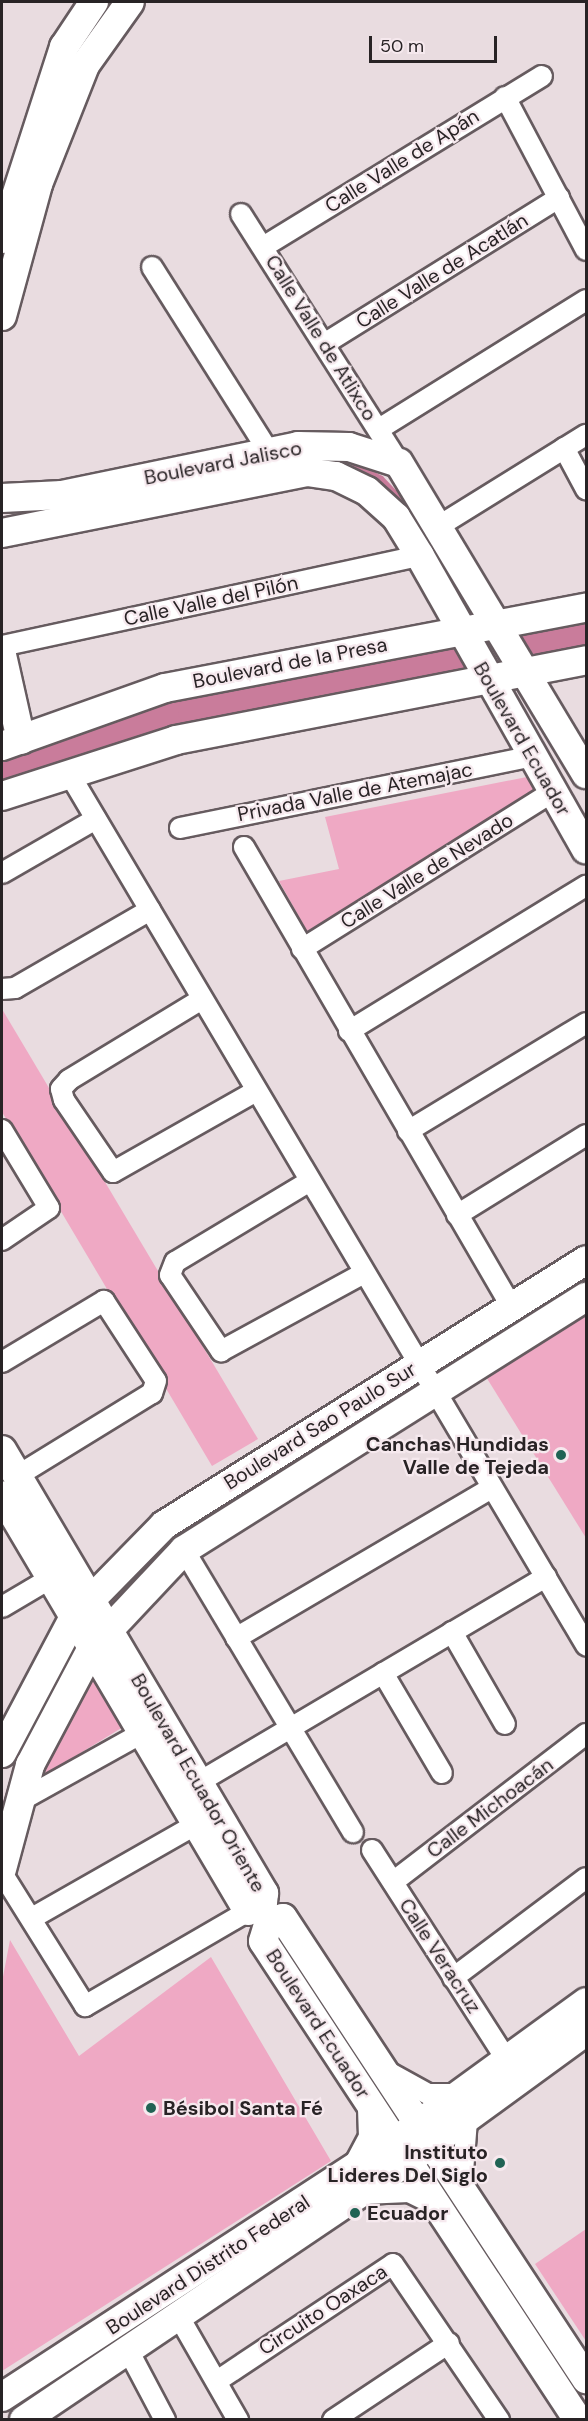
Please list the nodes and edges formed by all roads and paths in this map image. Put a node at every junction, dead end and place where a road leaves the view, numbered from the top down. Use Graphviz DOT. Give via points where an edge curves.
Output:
graph roads {
  1 [pos="94,2"];
  2 [pos="130,2"];
  3 [pos="542,76"];
  4 [pos="505,97"];
  5 [pos="559,198"];
  6 [pos="241,214"];
  7 [pos="2,239"];
  8 [pos="263,247"];
  9 [pos="586,250"];
  10 [pos="152,267"];
  11 [pos="586,300"];
  12 [pos="2,316"];
  13 [pos="324,344"];
  14 [pos="379,429"];
  15 [pos="586,435"];
  16 [pos="564,448"];
  17 [pos="269,452"];
  18 [pos="399,463"];
  19 [pos="586,489"];
  20 [pos="2,498"];
  21 [pos="439,526"];
  22 [pos="2,533"];
  23 [pos="420,556"];
  24 [pos="586,608"];
  25 [pos="497,625"];
  26 [pos="458,630"];
  27 [pos="2,646"];
  28 [pos="2,655"];
  29 [pos="586,660"];
  30 [pos="527,675"];
  31 [pos="487,681"];
  32 [pos="11,743"];
  33 [pos="530,757"];
  34 [pos="586,774"];
  35 [pos="70,776"];
  36 [pos="552,792"];
  37 [pos="2,796"];
  38 [pos="96,819"];
  39 [pos="180,828"];
  40 [pos="244,847"];
  41 [pos="586,849"];
  42 [pos="2,873"];
  43 [pos="586,886"];
  44 [pos="150,910"];
  45 [pos="302,949"];
  46 [pos="2,989"];
  47 [pos="202,999"];
  48 [pos="586,1023"];
  49 [pos="349,1031"];
  50 [pos="256,1090"];
  51 [pos="2,1130"];
  52 [pos="408,1131"];
  53 [pos="586,1135"];
  54 [pos="309,1181"];
  55 [pos="457,1215"];
  56 [pos="2,1240"];
  57 [pos="586,1260"];
  58 [pos="363,1273"];
  59 [pos="586,1297"];
  60 [pos="511,1306"];
  61 [pos="2,1362"];
  62 [pos="417,1364"];
  63 [pos="434,1391"];
  64 [pos="2,1450"];
  65 [pos="9,1485"];
  66 [pos="492,1488"];
  67 [pos="184,1550"];
  68 [pos="546,1577"];
  69 [pos="51,1578"];
  70 [pos="2,1607"];
  71 [pos="82,1608"];
  72 [pos="452,1632"];
  73 [pos="236,1638"];
  74 [pos="100,1639"];
  75 [pos="586,1645"];
  76 [pos="383,1673"];
  77 [pos="505,1724"];
  78 [pos="290,1727"];
  79 [pos="142,1733"];
  80 [pos="586,1734"];
  81 [pos="2,1753"];
  82 [pos="442,1773"];
  83 [pos="189,1788"];
  84 [pos="20,1802"];
  85 [pos="197,1824"];
  86 [pos="353,1832"];
  87 [pos="372,1850"];
  88 [pos="2,1871"];
  89 [pos="586,1878"];
  90 [pos="393,1882"];
  91 [pos="248,1911"];
  92 [pos="32,1918"];
  93 [pos="453,1978"];
  94 [pos="586,2002"];
  95 [pos="586,2031"];
  96 [pos="508,2062"];
  97 [pos="380,2065"];
  98 [pos="368,2100"];
  99 [pos="464,2107"];
  100 [pos="425,2134"];
  101 [pos="401,2151"];
  102 [pos="352,2183"];
  103 [pos="464,2193"];
  104 [pos="437,2206"];
  105 [pos="179,2317"];
  106 [pos="135,2335"];
  107 [pos="449,2343"];
  108 [pos="586,2379"];
  109 [pos="217,2381"];
  110 [pos="2,2397"];
  111 [pos="576,2415"];
  112 [pos="24,2420"];
  113 [pos="165,2420"];
  114 [pos="238,2420"];
  115 [pos="333,2420"];
  116 [pos="499,2420"];
  1 -- 7 [label="street" via="64,47"];
  2 -- 12 [label="street" via="85,65 38,184"];
  3 -- 4 [label="street, Calle Valle de Apán"];
  4 -- 5 [label="street"];
  4 -- 8 [label="street, Calle Valle de Apán"];
  5 -- 9 [label="street"];
  5 -- 13 [label="street, Calle Valle de Acatlán"];
  6 -- 8 [label="street, Calle Valle de Atlixco"];
  8 -- 13 [label="street, Calle Valle de Atlixco"];
  10 -- 17 [label="street"];
  11 -- 14 [label="street"];
  13 -- 14 [label="street, Calle Valle de Atlixco"];
  14 -- 18 [label="street, Calle Valle de Atlixco"];
  15 -- 16 [label="street"];
  16 -- 19 [label="street"];
  16 -- 21 [label="street"];
  17 -- 18 [label="street, Boulevard Jalisco" via="323,445"];
  17 -- 20 [label="street, Boulevard Jalisco" via="62,495"];
  18 -- 21 [label="street"];
  21 -- 25 [label="street"];
  22 -- 23 [label="street, Boulevard Jalisco" via="179,494 323,473 367,491 396,517"];
  23 -- 26 [label="street, Boulevard Jalisco"];
  23 -- 27 [label="street, Calle Valle del Pilón"];
  24 -- 25 [label="street, Boulevard de la Presa"];
  25 -- 26 [label="street, Boulevard de la Presa"];
  25 -- 30 [label="street, Boulevard Ecuador"];
  26 -- 31 [label="street, Boulevard Ecuador"];
  26 -- 32 [label="street, Boulevard de la Presa" via="165,688"];
  28 -- 32 [label="street"];
  29 -- 30 [label="street"];
  30 -- 31 [label="street"];
  30 -- 34 [label="street, Boulevard Ecuador"];
  31 -- 33 [label="street, Boulevard Ecuador"];
  31 -- 35 [label="street" via="176,740"];
  33 -- 36 [label="street, Boulevard Ecuador"];
  33 -- 39 [label="street, Privada Valle de Atemajac"];
  35 -- 37 [label="street"];
  35 -- 38 [label="street"];
  36 -- 41 [label="street, Boulevard Ecuador"];
  36 -- 45 [label="street, Calle Valle de Nevado"];
  38 -- 42 [label="street"];
  38 -- 44 [label="street"];
  40 -- 45 [label="street"];
  43 -- 49 [label="street"];
  44 -- 46 [label="street" via="15,988"];
  44 -- 47 [label="street"];
  45 -- 49 [label="street"];
  47 -- 50 [label="street"];
  47 -- 50 [label="street" via="69,1080 61,1089 64,1100 114,1172"];
  48 -- 52 [label="street"];
  49 -- 52 [label="street"];
  50 -- 54 [label="street"];
  51 -- 56 [label="street" via="49,1208"];
  52 -- 55 [label="street"];
  53 -- 55 [label="street"];
  54 -- 58 [label="street"];
  54 -- 58 [label="street" via="175,1262 170,1275 221,1351"];
  55 -- 60 [label="street"];
  57 -- 60 [label="street, Boulevard Sao Paulo Sur"];
  58 -- 62 [label="street"];
  59 -- 63 [label="street, Boulevard Sao Paulo Sur"];
  60 -- 62 [label="street, Boulevard Sao Paulo Sur"];
  61 -- 65 [label="street" via="104,1301 156,1381 152,1394"];
  62 -- 63 [label="street"];
  62 -- 71 [label="street, Boulevard Sao Paulo Sur" via="164,1525"];
  63 -- 66 [label="street"];
  63 -- 67 [label="street, Boulevard Sao Paulo Sur"];
  64 -- 65 [label="street, Boulevard Ecuador Oriente"];
  65 -- 69 [label="street, Boulevard Ecuador Oriente"];
  65 -- 71 [label="street, Boulevard Ecuador Oriente"];
  66 -- 68 [label="street"];
  66 -- 73 [label="street"];
  67 -- 73 [label="street"];
  67 -- 74 [label="street, Boulevard Sao Paulo Sur"];
  68 -- 72 [label="street"];
  68 -- 75 [label="street"];
  69 -- 70 [label="street"];
  69 -- 71 [label="street, Boulevard Ecuador Oriente"];
  71 -- 74 [label="street, Boulevard Ecuador Oriente"];
  71 -- 81 [label="street, Boulevard Sao Paulo Sur"];
  72 -- 76 [label="street"];
  72 -- 77 [label="street"];
  73 -- 78 [label="street"];
  74 -- 79 [label="street, Boulevard Ecuador Oriente"];
  74 -- 83 [label="street, Boulevard Ecuador Oriente"];
  74 -- 84 [label="street, Boulevard Sao Paulo Sur" via="30,1765"];
  76 -- 78 [label="street"];
  76 -- 82 [label="street"];
  78 -- 83 [label="street"];
  78 -- 86 [label="street"];
  79 -- 83 [label="street, Boulevard Ecuador Oriente"];
  79 -- 84 [label="street"];
  80 -- 90 [label="street, Calle Michoacán"];
  83 -- 85 [label="street, Boulevard Ecuador Oriente"];
  83 -- 91 [label="street, Boulevard Ecuador Oriente" via="264,1893 263,1902"];
  84 -- 88 [label="street, Boulevard Sao Paulo Sur"];
  85 -- 91 [label="street, Boulevard Ecuador Oriente"];
  85 -- 92 [label="street"];
  87 -- 90 [label="street, Calle Veracruz"];
  88 -- 92 [label="street"];
  89 -- 93 [label="street"];
  90 -- 93 [label="street, Calle Veracruz"];
  91 -- 92 [label="street" via="85,2006"];
  93 -- 96 [label="street, Calle Veracruz"];
  94 -- 96 [label="street, Boulevard Distrito Federal"];
  95 -- 99 [label="street, Boulevard Distrito Federal"];
  96 -- 99 [label="street, Boulevard Distrito Federal"];
  97 -- 98 [label="street, Boulevard Ecuador" via="283,1918 269,1921 263,1941"];
  97 -- 99 [label="street" via="416,2090"];
  97 -- 100 [label="street, Boulevard Ecuador"];
  98 -- 101 [label="street, Boulevard Ecuador"];
  98 -- 102 [label="street" via="369,2137"];
  99 -- 100 [label="street, Boulevard Distrito Federal"];
  99 -- 103 [label="street" via="460,2159"];
  100 -- 101 [label="street, Boulevard Distrito Federal"];
  100 -- 103 [label="street, Boulevard Ecuador"];
  101 -- 102 [label="street, Boulevard Distrito Federal"];
  101 -- 104 [label="street, Boulevard Ecuador"];
  102 -- 104 [label="street" via="409,2192"];
  102 -- 105 [label="street, Boulevard Distrito Federal"];
  102 -- 106 [label="street, Boulevard Distrito Federal"];
  103 -- 108 [label="street, Boulevard Ecuador"];
  104 -- 111 [label="street, Boulevard Ecuador"];
  105 -- 106 [label="street, Boulevard Distrito Federal"];
  105 -- 109 [label="street"];
  106 -- 110 [label="street, Boulevard Distrito Federal"];
  106 -- 112 [label="street, Boulevard Distrito Federal"];
  106 -- 113 [label="street"];
  107 -- 109 [label="street, Circuito Oaxaca" via="393,2264"];
  107 -- 115 [label="street"];
  107 -- 116 [label="street, Circuito Oaxaca"];
  109 -- 114 [label="street"];
}
